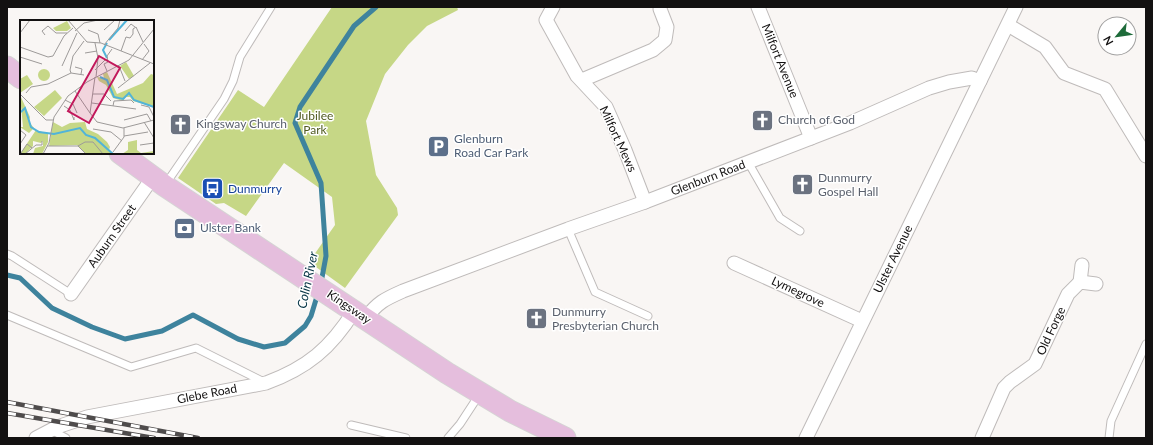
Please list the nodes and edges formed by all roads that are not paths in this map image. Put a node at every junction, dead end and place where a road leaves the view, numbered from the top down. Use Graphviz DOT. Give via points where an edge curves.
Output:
graph roads {
  1 [pos="271,7"];
  2 [pos="553,7"];
  3 [pos="758,7"];
  4 [pos="1016,7"];
  5 [pos="660,9"];
  6 [pos="1008,25"];
  7 [pos="7,67"];
  8 [pos="20,77"];
  9 [pos="582,80"];
  10 [pos="980,81"];
  11 [pos="811,138"];
  12 [pos="121,154"];
  13 [pos="1146,156"];
  14 [pos="748,162"];
  15 [pos="159,182"];
  16 [pos="645,202"];
  17 [pos="568,229"];
  18 [pos="800,231"];
  19 [pos="7,254"];
  20 [pos="734,263"];
  21 [pos="1082,265"];
  22 [pos="1080,282"];
  23 [pos="1096,284"];
  24 [pos="72,294"];
  25 [pos="7,315"];
  26 [pos="360,315"];
  27 [pos="648,316"];
  28 [pos="862,321"];
  29 [pos="1146,344"];
  30 [pos="266,383"];
  31 [pos="480,394"];
  32 [pos="351,425"];
  33 [pos="51,430"];
  34 [pos="36,438"];
  35 [pos="66,438"];
  36 [pos="406,438"];
  37 [pos="448,438"];
  38 [pos="564,438"];
  39 [pos="806,438"];
  40 [pos="982,438"];
  41 [pos="1109,438"];
  1 -- 15 [label="lane" via="240,57 233,81 224,99"];
  2 -- 9 [label="street, Milfort Mews" via="546,20"];
  3 -- 11 [label="street, Milfort Avenue"];
  4 -- 6 [label="street"];
  5 -- 9 [label="street" via="667,27 665,40 653,50"];
  6 -- 10 [label="street"];
  6 -- 13 [label="street" via="1046,47 1064,73 1105,89"];
  7 -- 8 [label="main road"];
  9 -- 16 [label="street, Milfort Mews" via="606,107"];
  10 -- 11 [label="street, Glenburn Road" via="972,78 929,88"];
  10 -- 28 [label="street, Ulster Avenue"];
  11 -- 14 [label="street, Glenburn Road"];
  12 -- 15 [label="main road, Kingsway"];
  14 -- 16 [label="street, Glenburn Road"];
  14 -- 18 [label="lane" via="780,218"];
  15 -- 24 [label="street, Auburn Street"];
  15 -- 26 [label="main road, Kingsway"];
  16 -- 17 [label="street, Glenburn Road"];
  17 -- 26 [label="street, Glenburn Road" via="382,301"];
  17 -- 27 [label="lane" via="595,292"];
  19 -- 24 [label="lane"];
  20 -- 28 [label="street, Lymegrove"];
  21 -- 22 [label="street"];
  22 -- 23 [label="street"];
  22 -- 40 [label="street, Old Forge" via="1068,294 1035,364 1004,388"];
  25 -- 30 [label="lane" via="131,367 196,348"];
  26 -- 30 [label="street, Glebe Road" via="315,358 300,368"];
  26 -- 31 [label="main road, Kingsway"];
  28 -- 39 [label="street, Ulster Avenue"];
  29 -- 41 [label="lane" via="1111,421"];
  30 -- 33 [label="street, Glebe Road" via="87,417"];
  31 -- 37 [label="lane"];
  31 -- 38 [label="main road, Kingsway"];
  32 -- 36 [label="lane"];
  33 -- 34 [label="street, Glebe Road"];
  33 -- 35 [label="lane"];
}
